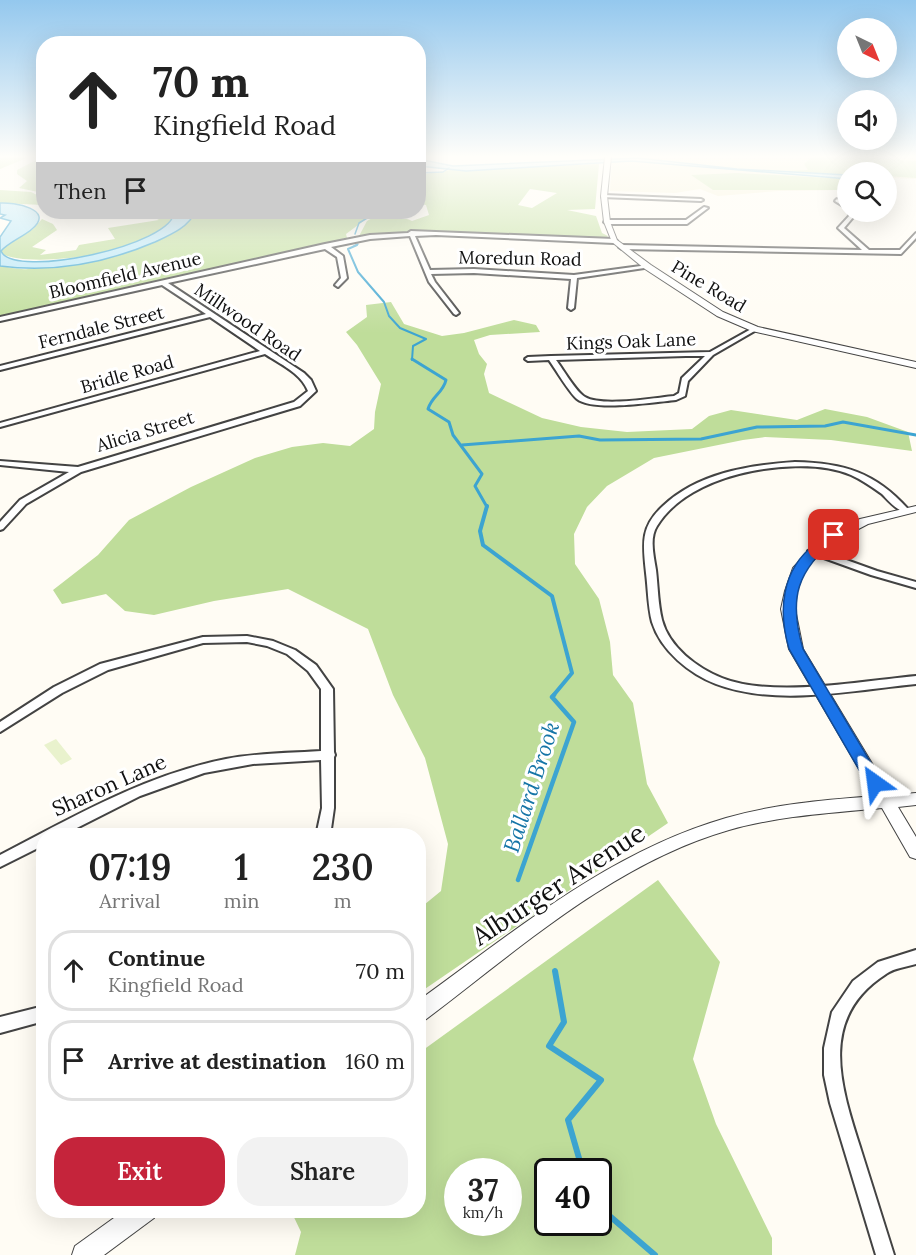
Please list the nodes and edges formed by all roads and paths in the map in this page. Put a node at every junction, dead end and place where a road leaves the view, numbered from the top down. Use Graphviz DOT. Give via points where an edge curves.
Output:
graph roads {
  1 [pos="606,216"];
  2 [pos="696,216"];
  3 [pos="607,222"];
  4 [pos="848,222"];
  5 [pos="411,233"];
  6 [pos="916,236"];
  7 [pos="614,241"];
  8 [pos="325,246"];
  9 [pos="622,247"];
  10 [pos="867,251"];
  11 [pos="648,267"];
  12 [pos="427,272"];
  13 [pos="574,277"];
  14 [pos="162,282"];
  15 [pos="338,285"];
  16 [pos="571,308"];
  17 [pos="456,313"];
  18 [pos="210,315"];
  19 [pos="0,319"];
  20 [pos="755,329"];
  21 [pos="263,352"];
  22 [pos="711,354"];
  23 [pos="551,358"];
  24 [pos="528,359"];
  25 [pos="916,365"];
  26 [pos="0,368"];
  27 [pos="312,391"];
  28 [pos="0,425"];
  29 [pos="0,463"];
  30 [pos="78,470"];
  31 [pos="910,509"];
  32 [pos="0,527"];
  33 [pos="813,551"];
  34 [pos="916,585"];
  35 [pos="916,680"];
  36 [pos="819,688"];
  37 [pos="0,728"];
  38 [pos="329,755"];
  39 [pos="916,799"];
  40 [pos="887,802"];
  41 [pos="64,828"];
  42 [pos="324,828"];
  43 [pos="36,842"];
  44 [pos="916,852"];
  45 [pos="0,861"];
  46 [pos="916,957"];
  47 [pos="426,1007"];
  48 [pos="36,1015"];
  49 [pos="0,1025"];
  50 [pos="135,1218"];
  51 [pos="84,1255"];
  52 [pos="885,1255"];
  1 -- 3 [label="street"];
  2 -- 3 [label="street" via="687,222"];
  3 -- 7 [label="street"];
  4 -- 10 [label="street" via="841,228"];
  5 -- 7 [label="street, Bloomfield Avenue"];
  5 -- 8 [label="street, Bloomfield Avenue"];
  5 -- 12 [label="street"];
  6 -- 10 [label="street" via="901,252"];
  7 -- 9 [label="street, Pine Road"];
  8 -- 14 [label="street, Bloomfield Avenue"];
  8 -- 15 [label="street" via="340,256 344,278"];
  9 -- 10 [label="street"];
  9 -- 11 [label="street, Pine Road"];
  11 -- 13 [label="street, Moredun Road"];
  11 -- 20 [label="street, Pine Road" via="720,314"];
  12 -- 13 [label="street, Moredun Road"];
  12 -- 17 [label="street"];
  13 -- 16 [label="street"];
  14 -- 18 [label="street, Millwood Road"];
  14 -- 19 [label="street, Bloomfield Avenue"];
  18 -- 21 [label="street, Millwood Road"];
  18 -- 26 [label="street, Ferndale Street"];
  20 -- 22 [label="street, Kings Oak Lane"];
  20 -- 25 [label="street, Pine Road"];
  21 -- 27 [label="street, Millwood Road" via="301,375"];
  21 -- 28 [label="street, Bridle Road"];
  22 -- 23 [label="street, Kings Oak Lane"];
  22 -- 23 [label="street, Kings Oak Lane" via="692,371 682,394 676,398 607,402 580,398"];
  23 -- 24 [label="street, Kings Oak Lane"];
  27 -- 30 [label="street, Alicia Street" via="297,404"];
  29 -- 30 [label="street"];
  30 -- 32 [label="street, Alicia Street" via="23,502"];
  31 -- 33 [label="street" via="850,527"];
  31 -- 36 [label="street" via="847,470 802,463 711,480 680,494 663,509 650,529 649,560 658,624 669,644 689,663 721,681 771,692"];
  33 -- 34 [label="street"];
  33 -- 36 [label="street" via="794,579 788,609 796,649"];
  35 -- 36 [label="street"];
  36 -- 40 [label="street"];
  37 -- 38 [label="street" via="58,690 104,667 202,640 247,639 291,651 312,668 327,689"];
  38 -- 41 [label="street, Sharon Lane" via="229,763 180,775 138,790"];
  38 -- 42 [label="street"];
  39 -- 40 [label="street, Alburger Avenue"];
  40 -- 44 [label="street"];
  40 -- 47 [label="street, Alburger Avenue" via="806,807 764,815 725,824 675,843 638,860 580,897"];
  43 -- 45 [label="street, Sharon Lane"];
  46 -- 52 [label="street" via="883,967 858,987 840,1012 832,1048 838,1103"];
  48 -- 49 [label="street"];
  50 -- 51 [label="street"];
}
